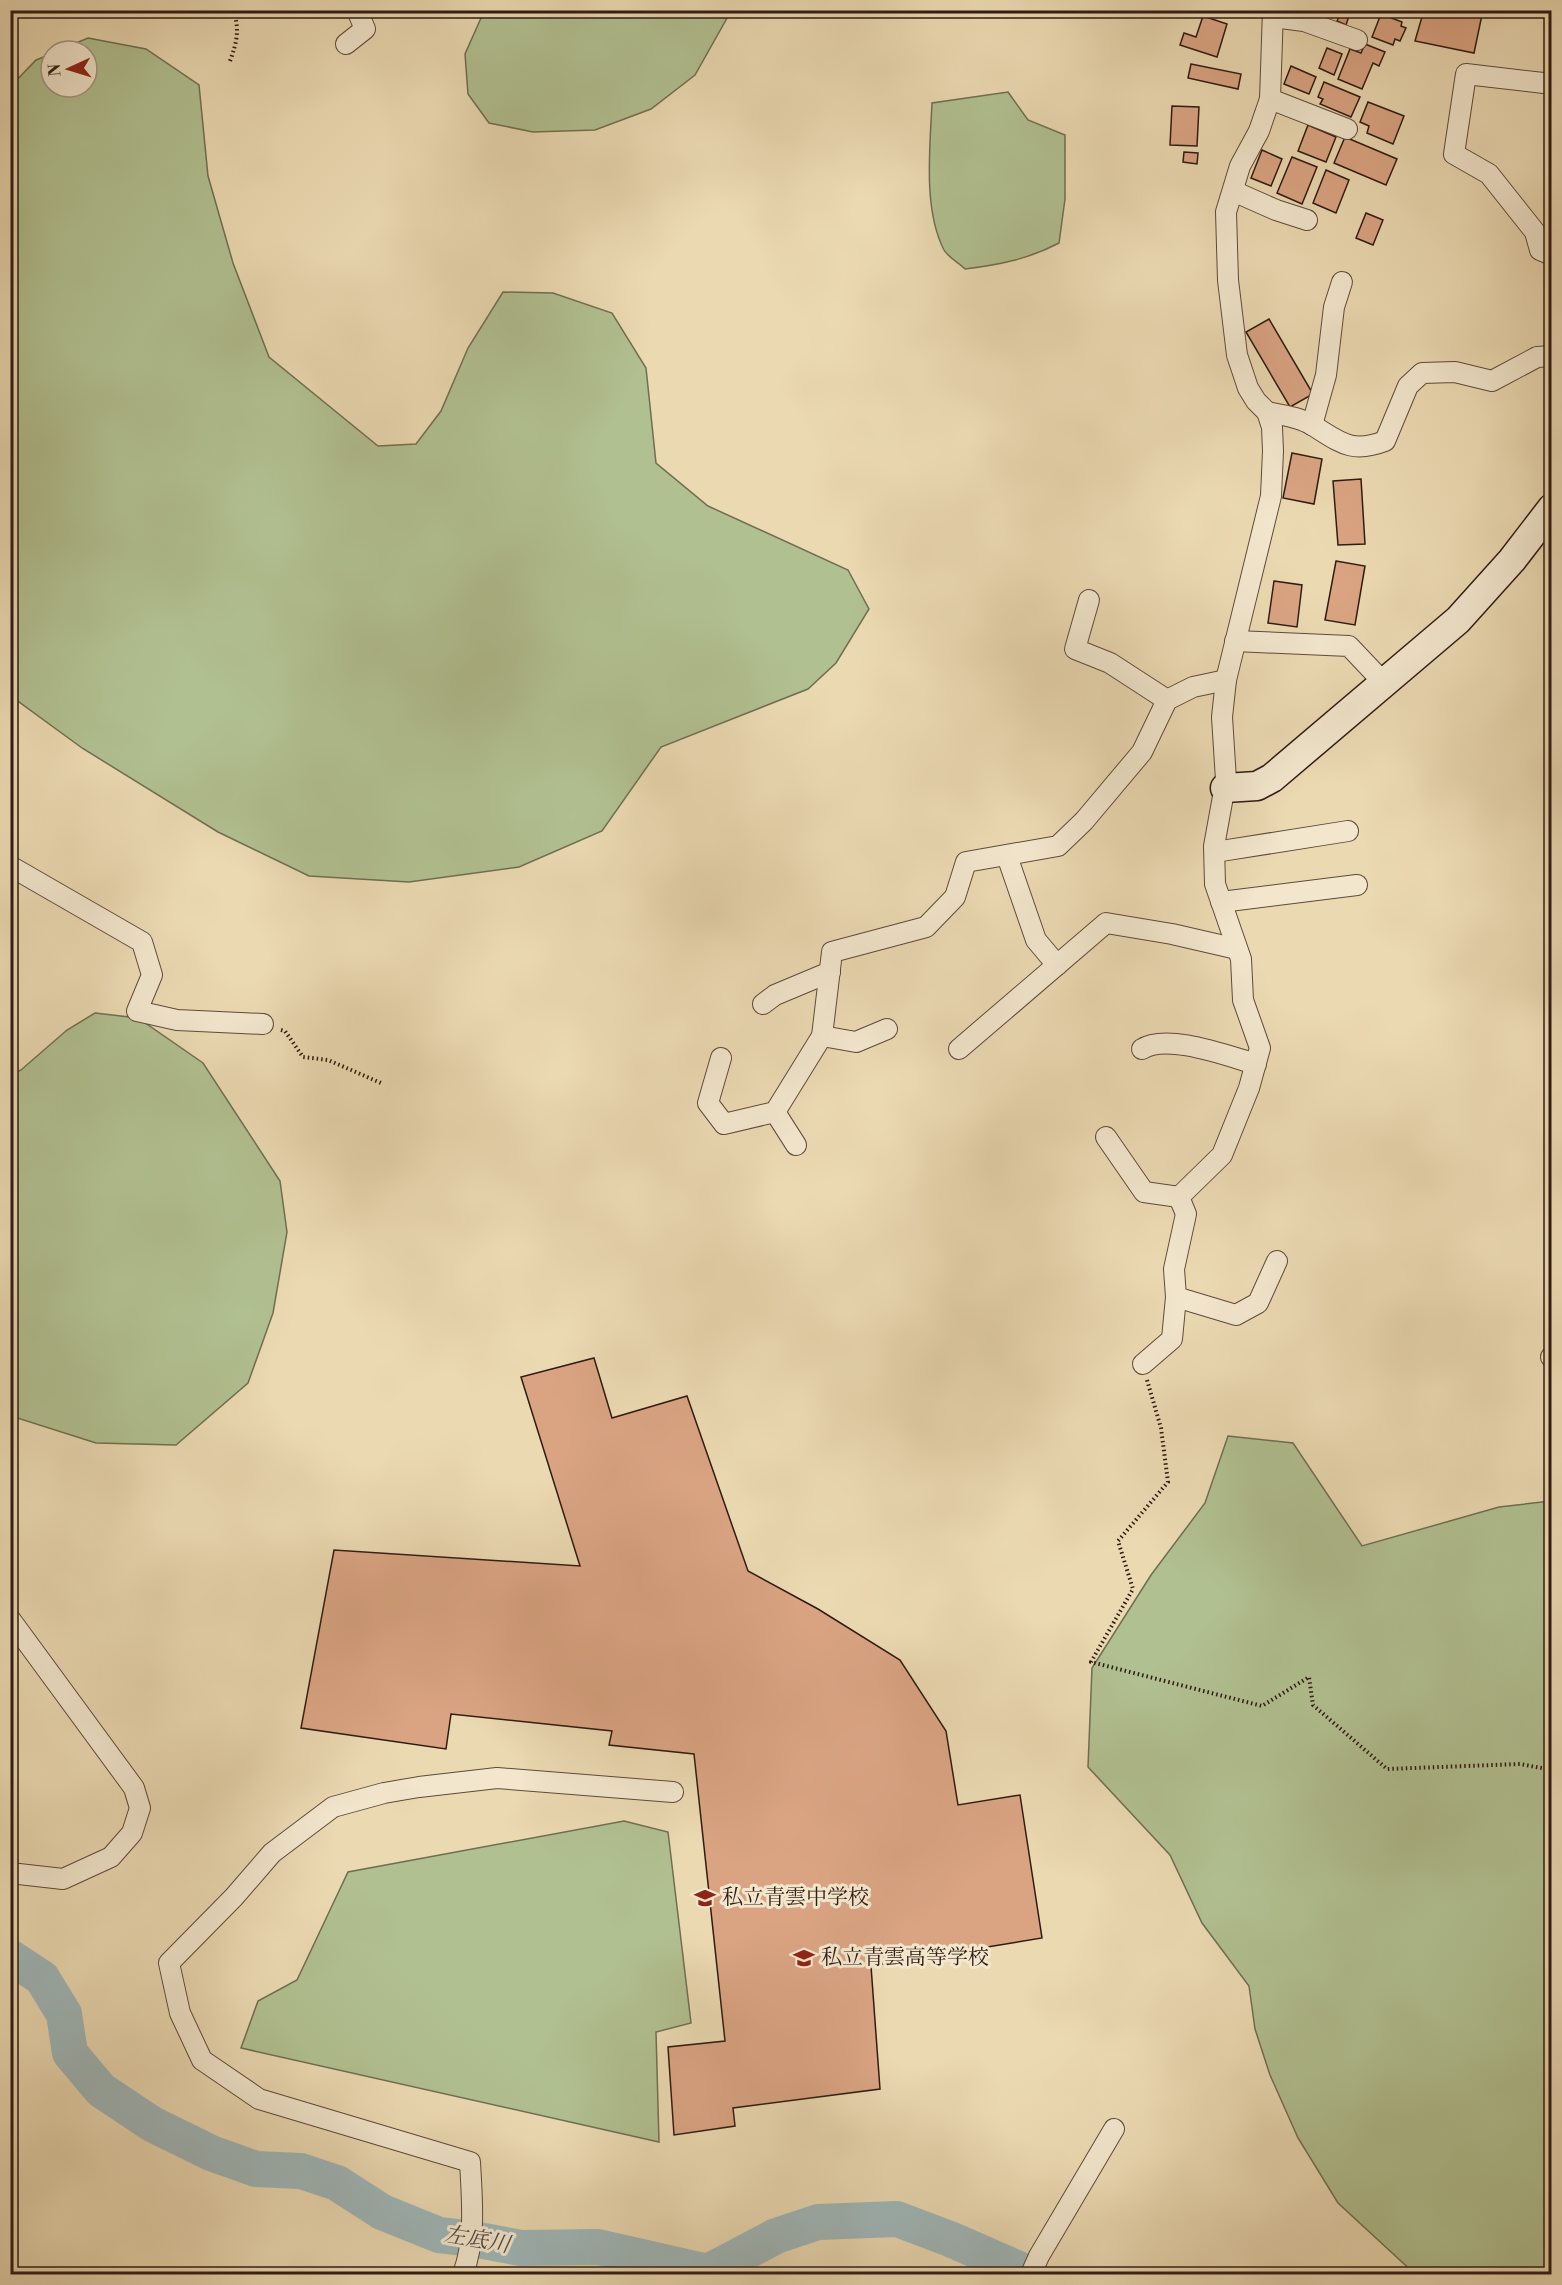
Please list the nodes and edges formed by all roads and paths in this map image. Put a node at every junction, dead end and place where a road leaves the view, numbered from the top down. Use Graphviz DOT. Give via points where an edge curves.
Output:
graph roads {
  1 [pos="233,10"];
  2 [pos="357,10"];
  3 [pos="1273,14"];
  4 [pos="1357,40"];
  5 [pos="346,44"];
  6 [pos="230,61"];
  7 [pos="1551,84"];
  8 [pos="1270,99"];
  9 [pos="1347,129"];
  10 [pos="1233,191"];
  11 [pos="1307,220"];
  12 [pos="1551,255"];
  13 [pos="1342,282"];
  14 [pos="1551,356"];
  15 [pos="1268,412"];
  16 [pos="1312,425"];
  17 [pos="1551,508"];
  18 [pos="1089,600"];
  19 [pos="1235,640"];
  20 [pos="1226,680"];
  21 [pos="1384,682"];
  22 [pos="1167,700"];
  23 [pos="1224,788"];
  24 [pos="1348,831"];
  25 [pos="1215,852"];
  26 [pos="1007,856"];
  27 [pos="10,866"];
  28 [pos="1357,885"];
  29 [pos="1221,902"];
  30 [pos="1238,950"];
  31 [pos="1057,965"];
  32 [pos="830,972"];
  33 [pos="762,1004"];
  34 [pos="263,1024"];
  35 [pos="887,1029"];
  36 [pos="822,1036"];
  37 [pos="959,1049"];
  38 [pos="1142,1049"];
  39 [pos="721,1058"];
  40 [pos="1256,1064"];
  41 [pos="381,1083"];
  42 [pos="775,1112"];
  43 [pos="1107,1137"];
  44 [pos="796,1145"];
  45 [pos="1179,1197"];
  46 [pos="1277,1261"];
  47 [pos="1176,1297"];
  48 [pos="1143,1364"];
  49 [pos="10,1619"];
  50 [pos="1551,1770"];
  51 [pos="673,1792"];
  52 [pos="10,1873"];
  53 [pos="1114,2129"];
  54 [pos="466,2267"];
  55 [pos="1031,2274"];
  1 -- 6 [label="path" via="238,25"];
  2 -- 5 [label="street" via="365,29"];
  3 -- 4 [label="street"];
  3 -- 8 [label="street"];
  7 -- 12 [label="street" via="1466,74 1454,154 1489,174 1535,232 1540,250"];
  8 -- 9 [label="street"];
  8 -- 10 [label="street" via="1240,165"];
  10 -- 11 [label="street"];
  10 -- 15 [label="street" via="1226,212 1231,316 1248,388"];
  13 -- 16 [label="street" via="1334,307 1326,375"];
  14 -- 16 [label="street" via="1537,357 1492,381 1455,372 1422,373 1408,386 1385,441 1370,446 1340,443"];
  15 -- 16 [label="street"];
  15 -- 19 [label="street" via="1272,427 1271,496"];
  17 -- 21 [label="street" via="1512,561 1458,620"];
  18 -- 22 [label="street" via="1075,649 1110,663"];
  19 -- 20 [label="street"];
  19 -- 21 [label="street" via="1349,646"];
  20 -- 22 [label="street" via="1193,687"];
  20 -- 23 [label="street" via="1221,717"];
  21 -- 23 [label="street" via="1272,778 1257,786"];
  22 -- 26 [label="street" via="1142,752 1084,821 1058,846"];
  23 -- 25 [label="street"];
  24 -- 25 [label="street"];
  25 -- 29 [label="street" via="1215,884"];
  26 -- 31 [label="street" via="1036,940"];
  26 -- 32 [label="street" via="966,862 955,897 926,927 832,952"];
  27 -- 34 [label="street" via="141,942 152,975 137,1011 177,1020"];
  28 -- 29 [label="street"];
  29 -- 30 [label="street"];
  30 -- 31 [label="street" via="1106,923"];
  30 -- 40 [label="street" via="1243,1000 1260,1048"];
  31 -- 37 [label="street"];
  32 -- 33 [label="street"];
  32 -- 36 [label="street"];
  34 -- 41 [label="path" via="285,1031 303,1057 328,1060"];
  35 -- 36 [label="street" via="856,1042"];
  36 -- 42 [label="street"];
  38 -- 40 [label="street" via="1150,1044 1173,1042"];
  39 -- 42 [label="street" via="708,1103 724,1124"];
  40 -- 45 [label="street" via="1222,1155"];
  42 -- 44 [label="street"];
  43 -- 45 [label="street" via="1144,1192"];
  45 -- 47 [label="street" via="1186,1214 1174,1269"];
  46 -- 47 [label="street" via="1258,1303 1236,1315"];
  47 -- 48 [label="street" via="1172,1339"];
  48 -- 50 [label="path" via="1161,1428 1168,1482 1118,1541 1134,1589 1091,1662 1262,1706 1309,1677 1313,1705 1387,1769 1520,1764"];
  49 -- 52 [label="street" via="134,1788 140,1808 132,1833 111,1857 63,1878"];
  51 -- 54 [label="street" via="497,1778 384,1793 333,1807 272,1853 169,1963 180,2013 202,2060 259,2099 470,2162 473,2212"];
  53 -- 55 [label="street"];
}
